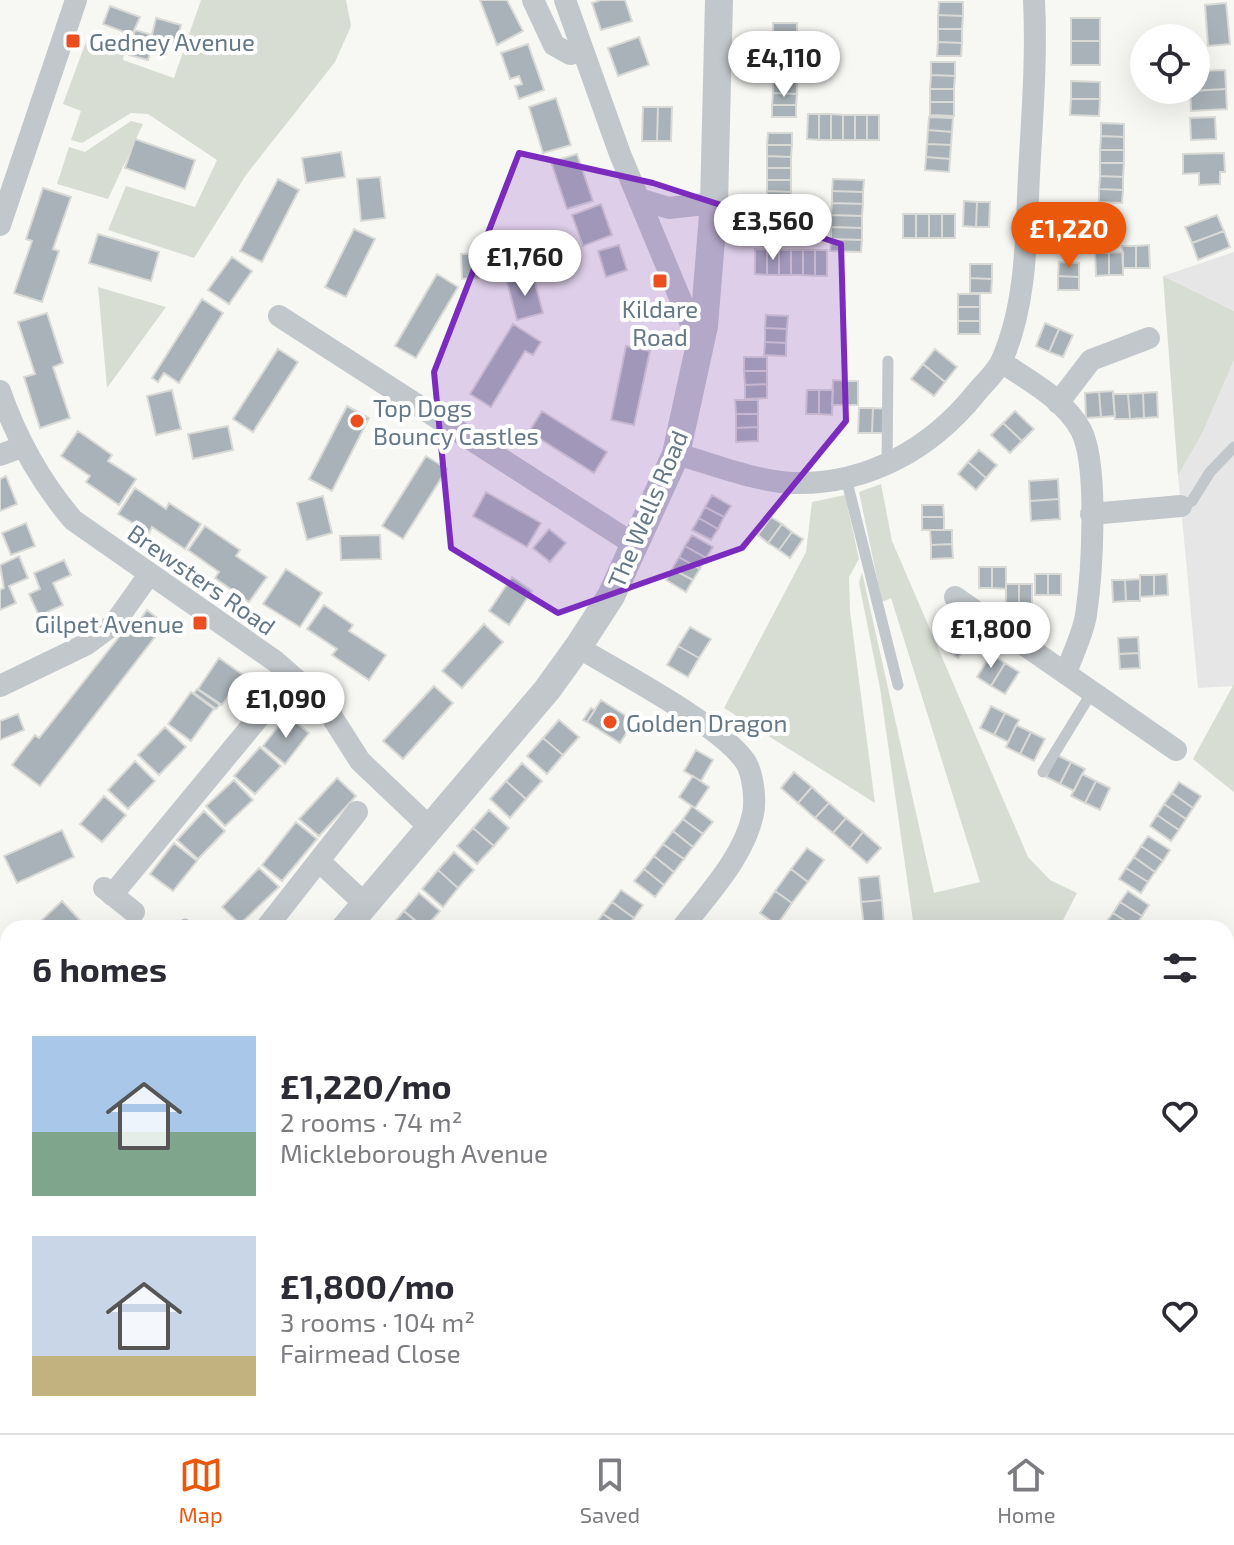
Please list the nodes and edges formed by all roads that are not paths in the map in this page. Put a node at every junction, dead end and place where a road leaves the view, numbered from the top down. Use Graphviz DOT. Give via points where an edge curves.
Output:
graph roads {
  1 [pos="76,0"];
  2 [pos="533,0"];
  3 [pos="565,0"];
  4 [pos="719,0"];
  5 [pos="1034,0"];
  6 [pos="583,51"];
  7 [pos="639,199"];
  8 [pos="714,203"];
  9 [pos="0,225"];
  10 [pos="279,316"];
  11 [pos="1149,338"];
  12 [pos="700,346"];
  13 [pos="888,361"];
  14 [pos="1001,362"];
  15 [pos="0,391"];
  16 [pos="1058,403"];
  17 [pos="22,447"];
  18 [pos="1234,447"];
  19 [pos="676,454"];
  20 [pos="0,455"];
  21 [pos="887,465"];
  22 [pos="846,478"];
  23 [pos="1181,506"];
  24 [pos="1091,514"];
  25 [pos="635,545"];
  26 [pos="148,576"];
  27 [pos="955,597"];
  28 [pos="578,647"];
  29 [pos="1066,673"];
  30 [pos="292,677"];
  31 [pos="898,685"];
  32 [pos="0,686"];
  33 [pos="1092,692"];
  34 [pos="1176,750"];
  35 [pos="1043,772"];
  36 [pos="357,812"];
  37 [pos="433,823"];
  38 [pos="320,862"];
  39 [pos="365,904"];
  40 [pos="134,912"];
  41 [pos="273,920"];
  42 [pos="352,920"];
  43 [pos="688,920"];
  1 -- 9 [label="street"];
  2 -- 6 [label="street" via="554,45 570,54"];
  3 -- 6 [label="street"];
  4 -- 8 [label="street, The Wells Road"];
  5 -- 14 [label="street" via="1021,287"];
  6 -- 7 [label="street"];
  7 -- 8 [label="street" via="669,208"];
  7 -- 12 [label="street"];
  8 -- 12 [label="street, The Wells Road"];
  10 -- 25 [label="street"];
  11 -- 16 [label="street" via="1091,360"];
  12 -- 19 [label="street, The Wells Road"];
  13 -- 21 [label="lane"];
  14 -- 16 [label="street"];
  14 -- 21 [label="street" via="958,416"];
  15 -- 17 [label="street, Brewsters Road"];
  16 -- 24 [label="street" via="1081,430"];
  17 -- 20 [label="street"];
  17 -- 26 [label="street, Brewsters Road" via="47,490 73,520"];
  18 -- 23 [label="lane" via="1192,501"];
  19 -- 22 [label="street" via="778,481"];
  19 -- 25 [label="street, The Wells Road"];
  21 -- 22 [label="street"];
  22 -- 31 [label="lane"];
  23 -- 24 [label="street" via="1136,504"];
  24 -- 29 [label="street" via="1086,617"];
  25 -- 28 [label="street, The Wells Road" via="625,578"];
  26 -- 30 [label="street, Brewsters Road"];
  26 -- 32 [label="street" via="114,624 87,644"];
  27 -- 29 [label="street"];
  28 -- 37 [label="street, The Wells Road"];
  28 -- 43 [label="street" via="656,704 709,727 746,763 754,812 746,836"];
  29 -- 33 [label="street"];
  30 -- 37 [label="street, Brewsters Road" via="323,703 360,761 421,819"];
  30 -- 40 [label="street" via="108,892"];
  33 -- 34 [label="street"];
  33 -- 35 [label="lane"];
  36 -- 38 [label="street"];
  37 -- 39 [label="street, The Wells Road"];
  38 -- 39 [label="street"];
  38 -- 41 [label="street"];
  39 -- 42 [label="street, The Wells Road"];
}
